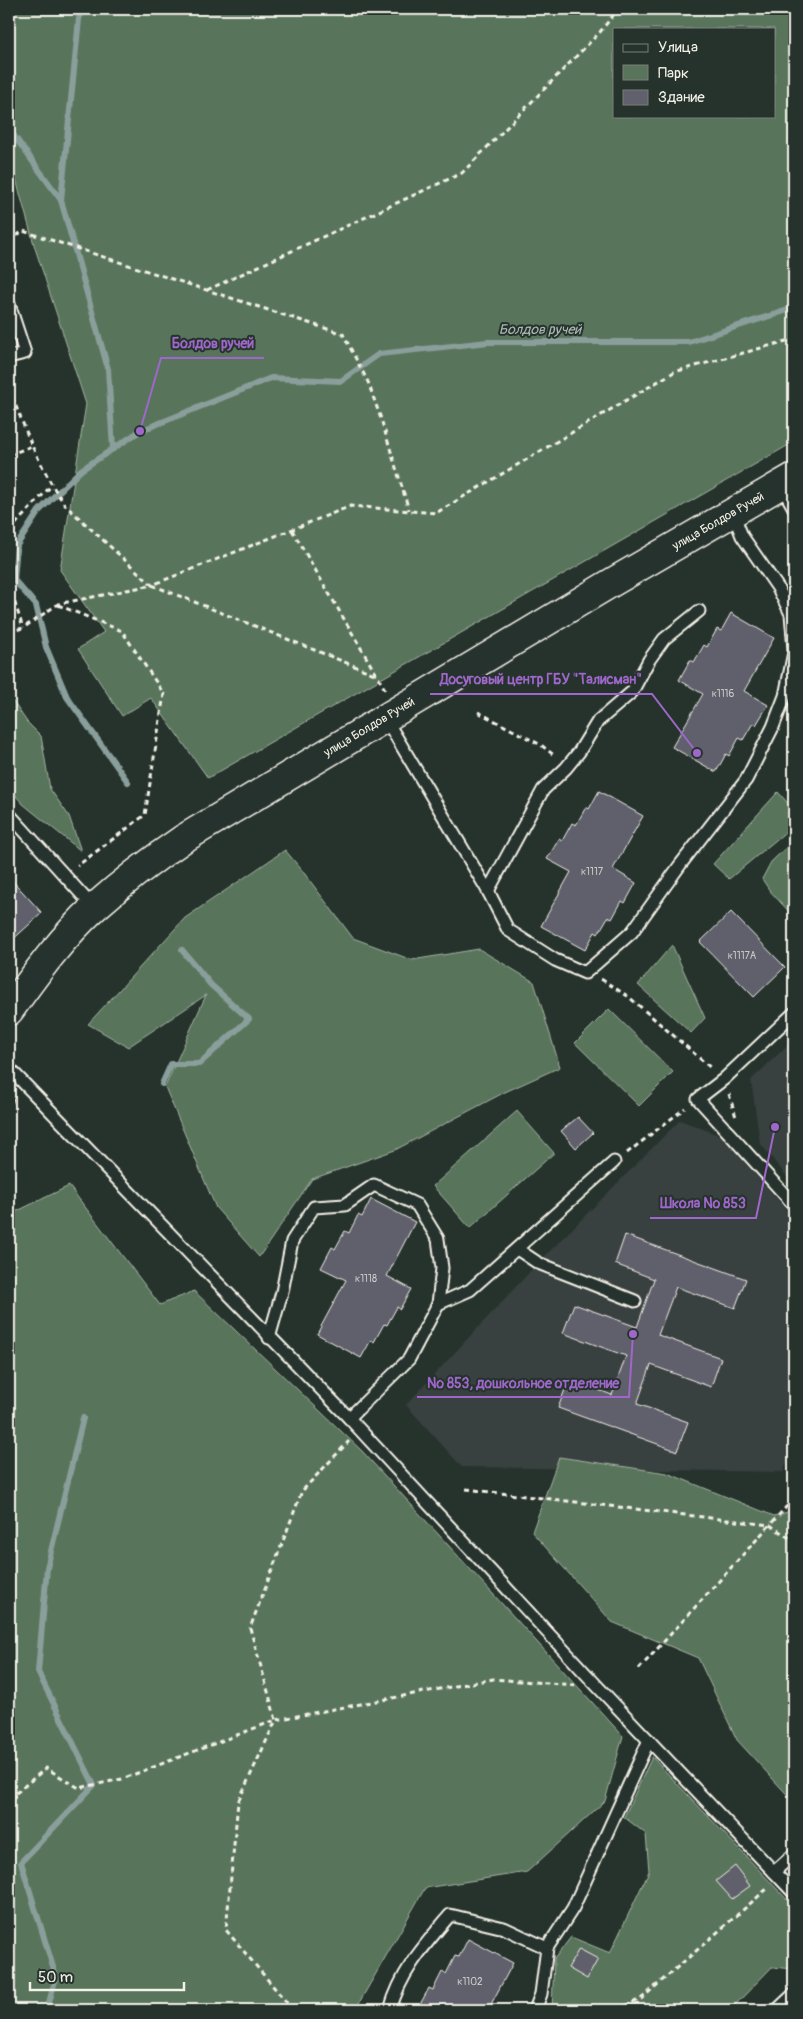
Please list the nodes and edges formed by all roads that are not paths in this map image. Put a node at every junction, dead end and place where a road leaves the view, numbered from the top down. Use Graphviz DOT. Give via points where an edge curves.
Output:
graph roads {
  1 [pos="9,304"];
  2 [pos="9,356"];
  3 [pos="790,490"];
  4 [pos="733,512"];
  5 [pos="699,611"];
  6 [pos="794,651"];
  7 [pos="392,714"];
  8 [pos="9,814"];
  9 [pos="488,891"];
  10 [pos="94,908"];
  11 [pos="9,1011"];
  12 [pos="794,1013"];
  13 [pos="9,1068"];
  14 [pos="614,1162"];
  15 [pos="794,1205"];
  16 [pos="517,1249"];
  17 [pos="635,1300"];
  18 [pos="438,1304"];
  19 [pos="269,1338"];
  20 [pos="349,1418"];
  21 [pos="649,1740"];
  22 [pos="794,1854"];
  23 [pos="777,1875"];
  24 [pos="794,1894"];
  25 [pos="547,1948"];
  26 [pos="794,1994"];
  27 [pos="390,2010"];
  28 [pos="535,2010"];
  29 [pos="777,2010"];
  1 -- 2 [label="lane" via="25,353"];
  3 -- 4 [label="street, улица Болдов Ручей"];
  4 -- 6 [label="lane" via="742,536 778,588 791,614"];
  4 -- 7 [label="street, улица Болдов Ручей"];
  5 -- 9 [label="lane" via="664,639 632,692 598,721 579,752 543,790"];
  6 -- 9 [label="lane" via="785,696 746,780 632,932 588,971 585,973 555,960 508,930"];
  7 -- 9 [label="lane"];
  7 -- 10 [label="street, улица Болдов Ручей" via="183,839 143,866"];
  8 -- 10 [label="lane"];
  10 -- 11 [label="street, улица Болдов Ручей" via="30,981"];
  12 -- 15 [label="lane" via="698,1099"];
  13 -- 19 [label="lane"];
  14 -- 16 [label="lane"];
  16 -- 17 [label="lane" via="538,1263"];
  16 -- 18 [label="lane" via="470,1290"];
  18 -- 19 [label="lane" via="442,1268 438,1238 417,1205 374,1185 346,1205 314,1207 292,1241"];
  18 -- 20 [label="lane" via="409,1359"];
  19 -- 20 [label="lane"];
  20 -- 21 [label="lane"];
  21 -- 23 [label="lane"];
  21 -- 25 [label="lane" via="573,1908"];
  22 -- 23 [label="lane"];
  23 -- 24 [label="lane"];
  25 -- 27 [label="lane" via="504,1928 450,1915 417,1955 396,1989"];
  25 -- 28 [label="lane" via="541,1994"];
  26 -- 29 [label="lane"];
}
